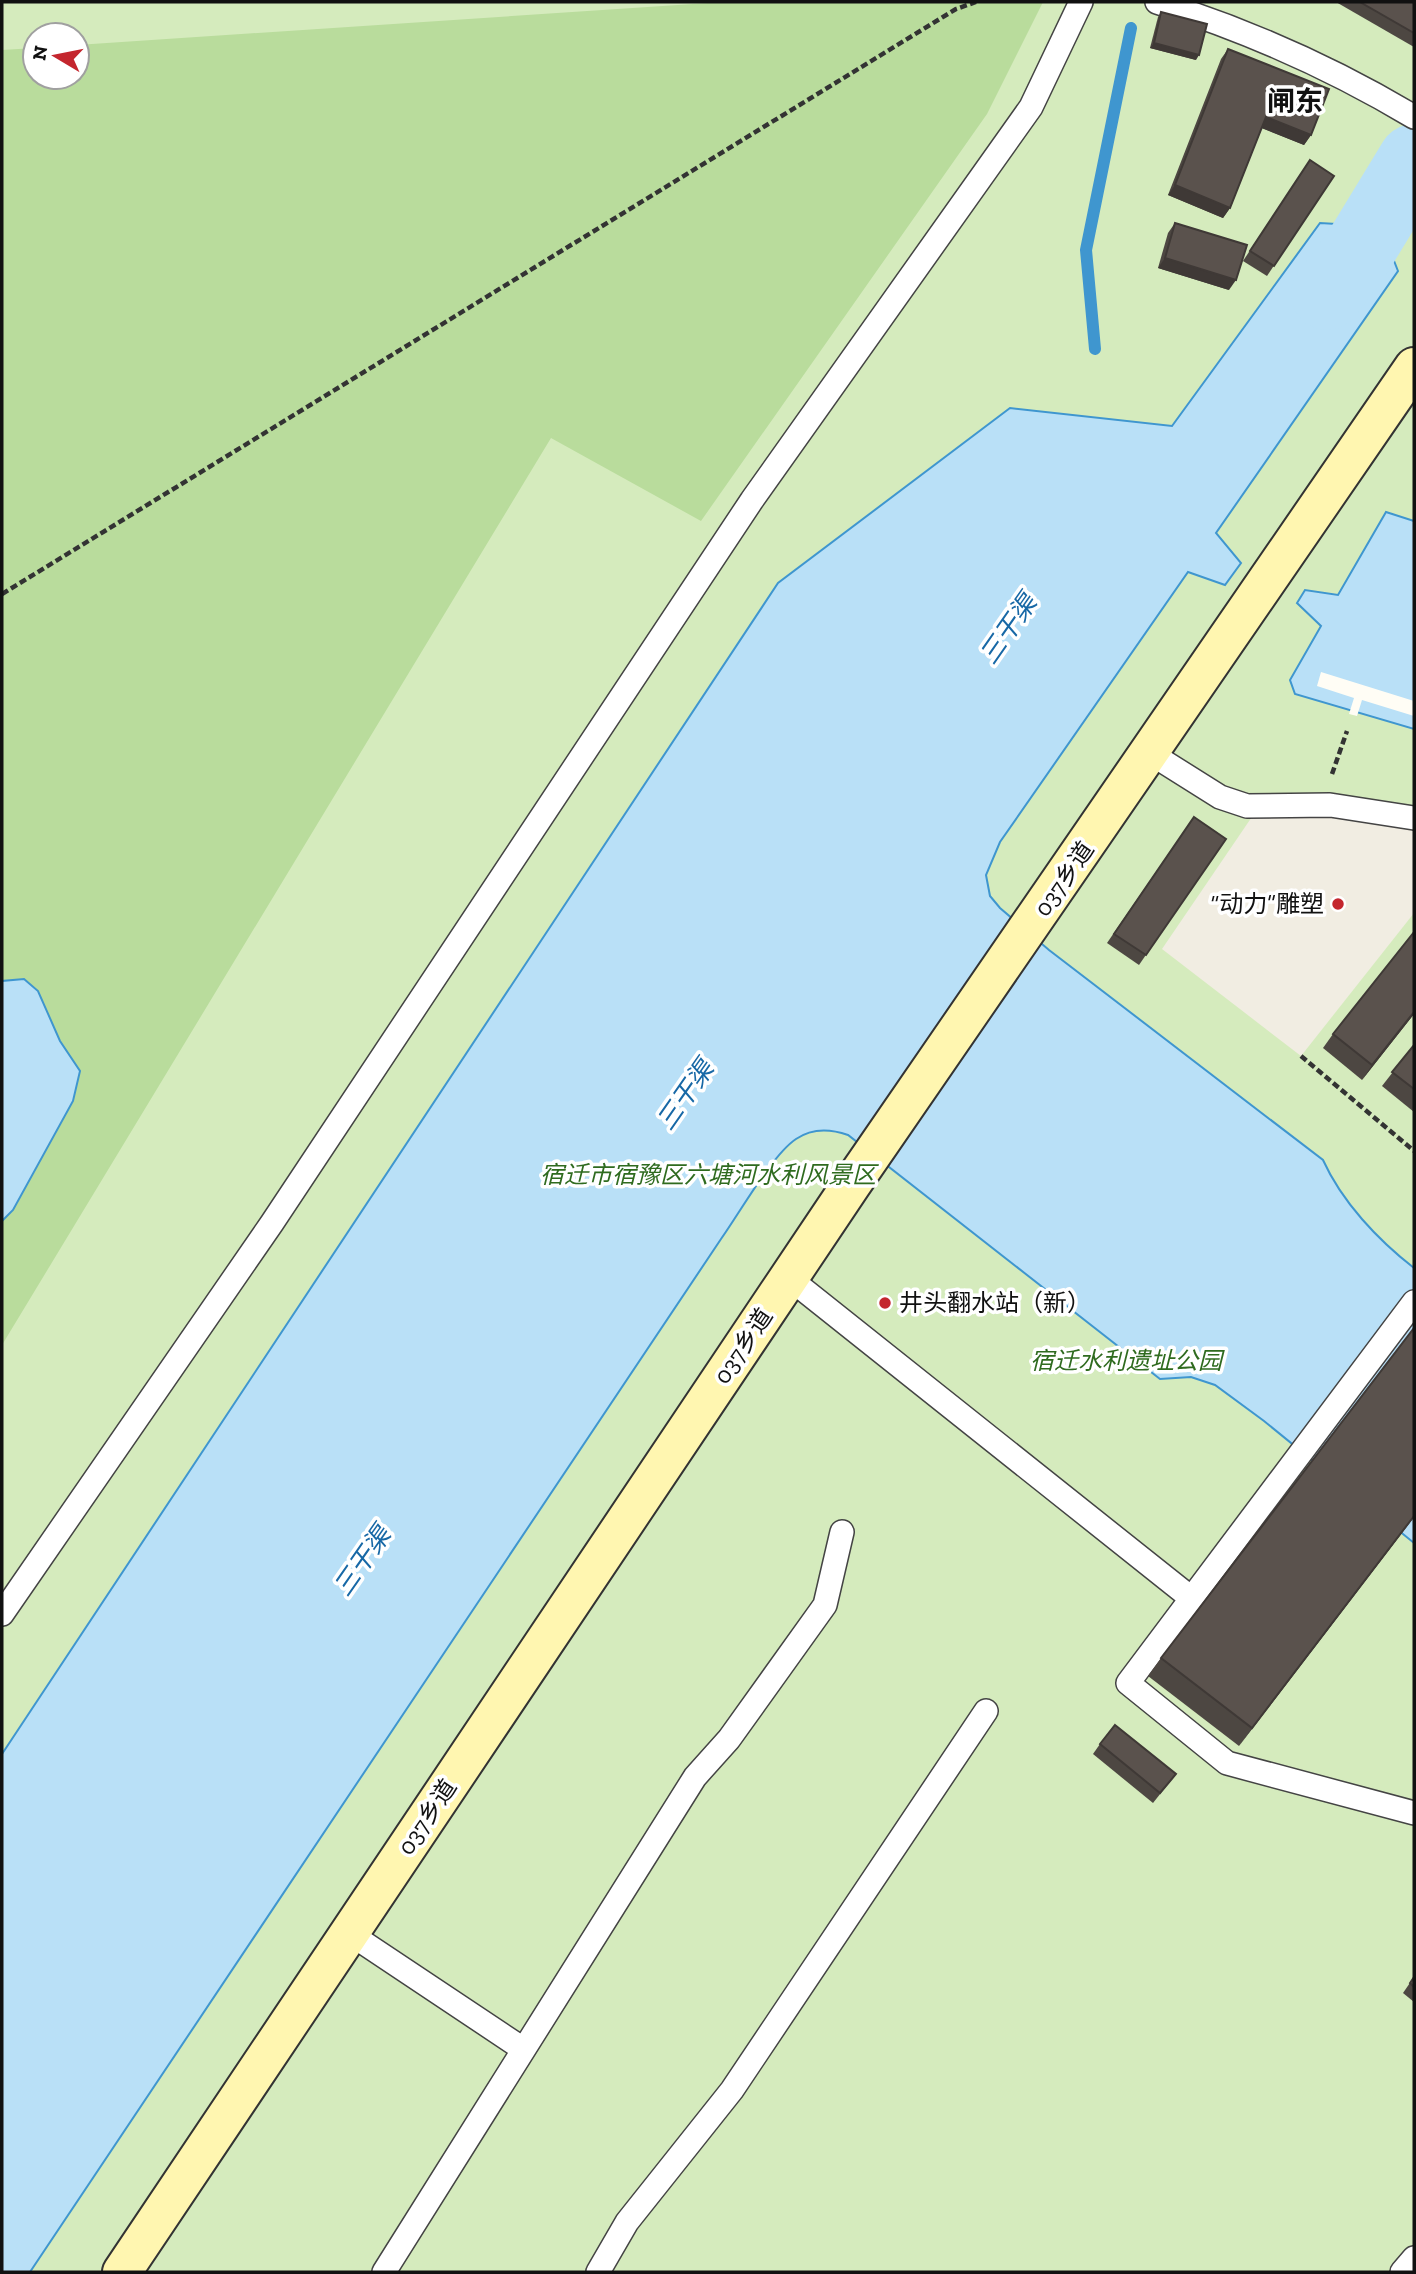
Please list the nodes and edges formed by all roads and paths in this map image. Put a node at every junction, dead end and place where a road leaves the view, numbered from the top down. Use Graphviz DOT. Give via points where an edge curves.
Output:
graph roads {
  1 [pos="976,2"];
  2 [pos="1081,2"];
  3 [pos="1157,2"];
  4 [pos="1201,8"];
  5 [pos="1414,117"];
  6 [pos="1414,367"];
  7 [pos="2,594"];
  8 [pos="1347,731"];
  9 [pos="1150,753"];
  10 [pos="1322,805"];
  11 [pos="1414,818"];
  12 [pos="1301,1056"];
  13 [pos="1414,1151"];
  14 [pos="789,1278"];
  15 [pos="1414,1302"];
  16 [pos="842,1532"];
  17 [pos="1191,1598"];
  18 [pos="2,1614"];
  19 [pos="986,1711"];
  20 [pos="1414,1812"];
  21 [pos="349,1933"];
  22 [pos="523,2049"];
  23 [pos="1414,2258"];
  24 [pos="122,2272"];
  25 [pos="384,2272"];
  26 [pos="598,2272"];
  27 [pos="1402,2272"];
  1 -- 7 [label="path" via="956,9"];
  2 -- 18 [label="lane" via="1031,107 752,500 272,1223"];
  3 -- 4 [label="lane"];
  4 -- 5 [label="lane" via="1362,85"];
  6 -- 9 [label="street, 037乡道"];
  8 -- 10 [label="path"];
  9 -- 10 [label="lane" via="1220,797 1247,806"];
  9 -- 14 [label="street, 037乡道"];
  10 -- 11 [label="lane"];
  12 -- 13 [label="path"];
  14 -- 17 [label="lane"];
  14 -- 21 [label="street, 037乡道"];
  15 -- 17 [label="lane"];
  16 -- 22 [label="lane" via="825,1605 729,1740 695,1777"];
  17 -- 20 [label="lane" via="1128,1683 1227,1763"];
  19 -- 26 [label="lane" via="732,2090 627,2222"];
  21 -- 22 [label="lane"];
  21 -- 24 [label="street, 037乡道"];
  22 -- 25 [label="lane"];
  23 -- 27 [label="lane"];
}
